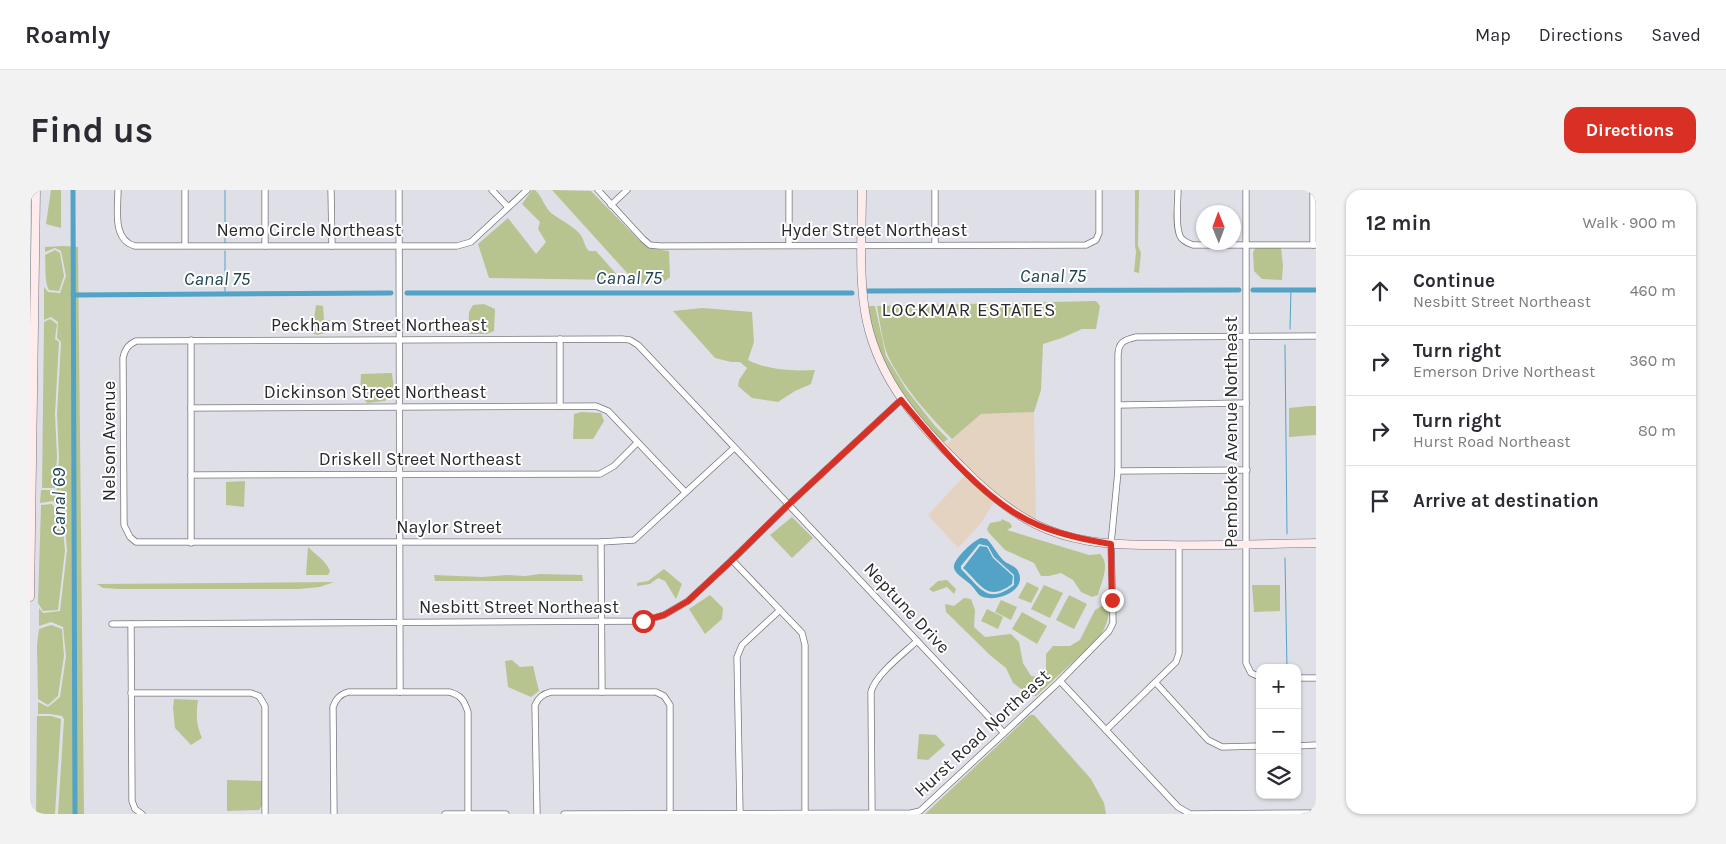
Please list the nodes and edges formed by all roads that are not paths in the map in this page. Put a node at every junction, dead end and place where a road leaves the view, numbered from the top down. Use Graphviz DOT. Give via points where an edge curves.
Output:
graph roads {
  1 [pos="36,190"];
  2 [pos="118,190"];
  3 [pos="185,190"];
  4 [pos="265,190"];
  5 [pos="331,190"];
  6 [pos="399,190"];
  7 [pos="492,190"];
  8 [pos="526,190"];
  9 [pos="598,190"];
  10 [pos="627,190"];
  11 [pos="789,190"];
  12 [pos="862,190"];
  13 [pos="935,190"];
  14 [pos="1099,190"];
  15 [pos="1178,190"];
  16 [pos="1246,190"];
  17 [pos="1313,190"];
  18 [pos="611,205"];
  19 [pos="508,207"];
  20 [pos="1314,244"];
  21 [pos="185,245"];
  22 [pos="399,245"];
  23 [pos="789,245"];
  24 [pos="862,245"];
  25 [pos="935,245"];
  26 [pos="1246,245"];
  27 [pos="265,246"];
  28 [pos="332,246"];
  29 [pos="1246,336"];
  30 [pos="1316,336"];
  31 [pos="400,339"];
  32 [pos="560,339"];
  33 [pos="191,340"];
  34 [pos="630,340"];
  35 [pos="129,345"];
  36 [pos="901,400"];
  37 [pos="1246,404"];
  38 [pos="1119,405"];
  39 [pos="560,406"];
  40 [pos="400,407"];
  41 [pos="191,408"];
  42 [pos="637,443"];
  43 [pos="734,448"];
  44 [pos="1247,470"];
  45 [pos="1118,471"];
  46 [pos="191,475"];
  47 [pos="400,475"];
  48 [pos="685,492"];
  49 [pos="788,505"];
  50 [pos="130,537"];
  51 [pos="191,542"];
  52 [pos="400,542"];
  53 [pos="601,542"];
  54 [pos="1316,543"];
  55 [pos="1111,544"];
  56 [pos="1246,544"];
  57 [pos="1179,545"];
  58 [pos="732,560"];
  59 [pos="30,597"];
  60 [pos="780,610"];
  61 [pos="400,622"];
  62 [pos="602,622"];
  63 [pos="112,624"];
  64 [pos="131,624"];
  65 [pos="917,640"];
  66 [pos="1256,675"];
  67 [pos="1301,678"];
  68 [pos="1316,678"];
  69 [pos="1060,681"];
  70 [pos="1156,682"];
  71 [pos="400,692"];
  72 [pos="602,692"];
  73 [pos="131,693"];
  74 [pos="1106,730"];
  75 [pos="1004,733"];
  76 [pos="1256,746"];
  77 [pos="1301,746"];
  78 [pos="1316,746"];
  79 [pos="670,813"];
  80 [pos="740,813"];
  81 [pos="1316,813"];
  82 [pos="142,814"];
  83 [pos="266,814"];
  84 [pos="334,814"];
  85 [pos="445,814"];
  86 [pos="468,814"];
  87 [pos="506,814"];
  88 [pos="537,814"];
  89 [pos="564,814"];
  90 [pos="805,814"];
  91 [pos="872,814"];
  1 -- 59 [label="street"];
  2 -- 21 [label="street, Nemo Circle Northeast" via="118,226 127,244"];
  3 -- 21 [label="street"];
  4 -- 27 [label="street"];
  5 -- 28 [label="street"];
  6 -- 22 [label="street"];
  7 -- 19 [label="street"];
  8 -- 19 [label="street, Nemo Circle Northeast"];
  9 -- 18 [label="street"];
  10 -- 18 [label="street"];
  11 -- 23 [label="street"];
  12 -- 24 [label="street"];
  13 -- 25 [label="street"];
  14 -- 25 [label="street, Hyder Street Northeast" via="1099,233 1096,240 1084,245"];
  15 -- 26 [label="street" via="1178,226 1185,242 1193,245"];
  16 -- 26 [label="street, Pembroke Avenue Northeast"];
  17 -- 20 [label="street"];
  18 -- 23 [label="street, Hyder Street Northeast" via="650,245"];
  19 -- 22 [label="street, Nemo Circle Northeast" via="471,242 457,246"];
  20 -- 26 [label="street"];
  21 -- 27 [label="street, Nemo Circle Northeast"];
  22 -- 28 [label="street, Nemo Circle Northeast"];
  22 -- 31 [label="street"];
  23 -- 24 [label="street, Hyder Street Northeast"];
  24 -- 25 [label="street, Hyder Street Northeast"];
  24 -- 36 [label="street" via="867,322 885,372"];
  26 -- 29 [label="street, Pembroke Avenue Northeast"];
  27 -- 28 [label="street, Nemo Circle Northeast"];
  29 -- 30 [label="street"];
  29 -- 37 [label="street, Pembroke Avenue Northeast"];
  29 -- 38 [label="street, Hurst Road Northeast" via="1136,337 1123,341 1118,347"];
  31 -- 32 [label="street, Peckham Street Northeast"];
  31 -- 33 [label="street, Peckham Street Northeast"];
  31 -- 40 [label="street"];
  32 -- 34 [label="street, Peckham Street Northeast"];
  32 -- 39 [label="street"];
  33 -- 35 [label="street, Peckham Street Northeast" via="136,341"];
  33 -- 41 [label="street"];
  34 -- 43 [label="street, Neptune Drive"];
  35 -- 50 [label="street, Nelson Avenue" via="124,351 123,377 124,525"];
  36 -- 49 [label="street, Nesbitt Street Northeast"];
  36 -- 55 [label="street" via="940,446 990,495 1011,510 1062,534"];
  37 -- 38 [label="street"];
  37 -- 44 [label="street, Pembroke Avenue Northeast"];
  38 -- 45 [label="street, Hurst Road Northeast"];
  39 -- 40 [label="street, Dickinson Street Northeast"];
  39 -- 42 [label="street, Dickinson Street Northeast" via="596,406 608,411"];
  40 -- 41 [label="street, Dickinson Street Northeast"];
  40 -- 47 [label="street"];
  41 -- 46 [label="street"];
  42 -- 47 [label="street, Driskell Street Northeast" via="614,466 600,474"];
  42 -- 48 [label="street, Dickinson Street Northeast"];
  43 -- 48 [label="street, Naylor Street"];
  43 -- 49 [label="street, Neptune Drive"];
  44 -- 45 [label="street"];
  44 -- 56 [label="street, Pembroke Avenue Northeast"];
  45 -- 55 [label="street, Hurst Road Northeast"];
  46 -- 47 [label="street, Driskell Street Northeast"];
  46 -- 51 [label="street"];
  47 -- 52 [label="street"];
  48 -- 53 [label="street, Naylor Street" via="634,540"];
  49 -- 58 [label="street, Nesbitt Street Northeast"];
  49 -- 65 [label="street, Neptune Drive"];
  50 -- 51 [label="street, Naylor Street" via="136,542"];
  51 -- 52 [label="street, Naylor Street"];
  52 -- 53 [label="street, Naylor Street"];
  52 -- 61 [label="street"];
  53 -- 62 [label="street"];
  54 -- 56 [label="street"];
  55 -- 57 [label="street"];
  55 -- 69 [label="street, Hurst Road Northeast" via="1112,623 1109,632"];
  56 -- 57 [label="street"];
  56 -- 66 [label="street, Pembroke Avenue Northeast" via="1246,663"];
  57 -- 70 [label="street" via="1180,654"];
  58 -- 60 [label="street"];
  58 -- 62 [label="street, Nesbitt Street Northeast" via="688,601 664,615 643,621"];
  60 -- 80 [label="street" via="742,644 737,657"];
  60 -- 90 [label="street" via="802,633 805,645"];
  61 -- 62 [label="street, Nesbitt Street Northeast"];
  61 -- 64 [label="street, Nesbitt Street Northeast"];
  61 -- 71 [label="street"];
  62 -- 72 [label="street"];
  63 -- 64 [label="street, Nesbitt Street Northeast"];
  64 -- 73 [label="street"];
  65 -- 75 [label="street, Neptune Drive"];
  65 -- 91 [label="street" via="871,692"];
  67 -- 68 [label="street"];
  69 -- 74 [label="street"];
  69 -- 75 [label="street, Hurst Road Northeast"];
  70 -- 74 [label="street"];
  70 -- 76 [label="street" via="1208,740 1222,746"];
  71 -- 84 [label="street" via="348,692 336,699 333,708"];
  71 -- 86 [label="street" via="449,692 464,701 468,712"];
  72 -- 79 [label="street" via="656,692 664,696 670,705"];
  72 -- 88 [label="street" via="551,692 538,699 535,705"];
  73 -- 82 [label="street" via="132,801"];
  73 -- 83 [label="street" via="251,693 259,696 265,706"];
  74 -- 81 [label="street" via="1178,807 1190,814"];
  75 -- 91 [label="street, Hurst Road Northeast" via="920,812"];
  77 -- 78 [label="street"];
  79 -- 80 [label="street, Hurst Road Northeast"];
  79 -- 89 [label="street, Hurst Road Northeast"];
  80 -- 90 [label="street, Hurst Road Northeast"];
  85 -- 86 [label="street"];
  86 -- 87 [label="street"];
  90 -- 91 [label="street, Hurst Road Northeast"];
}
